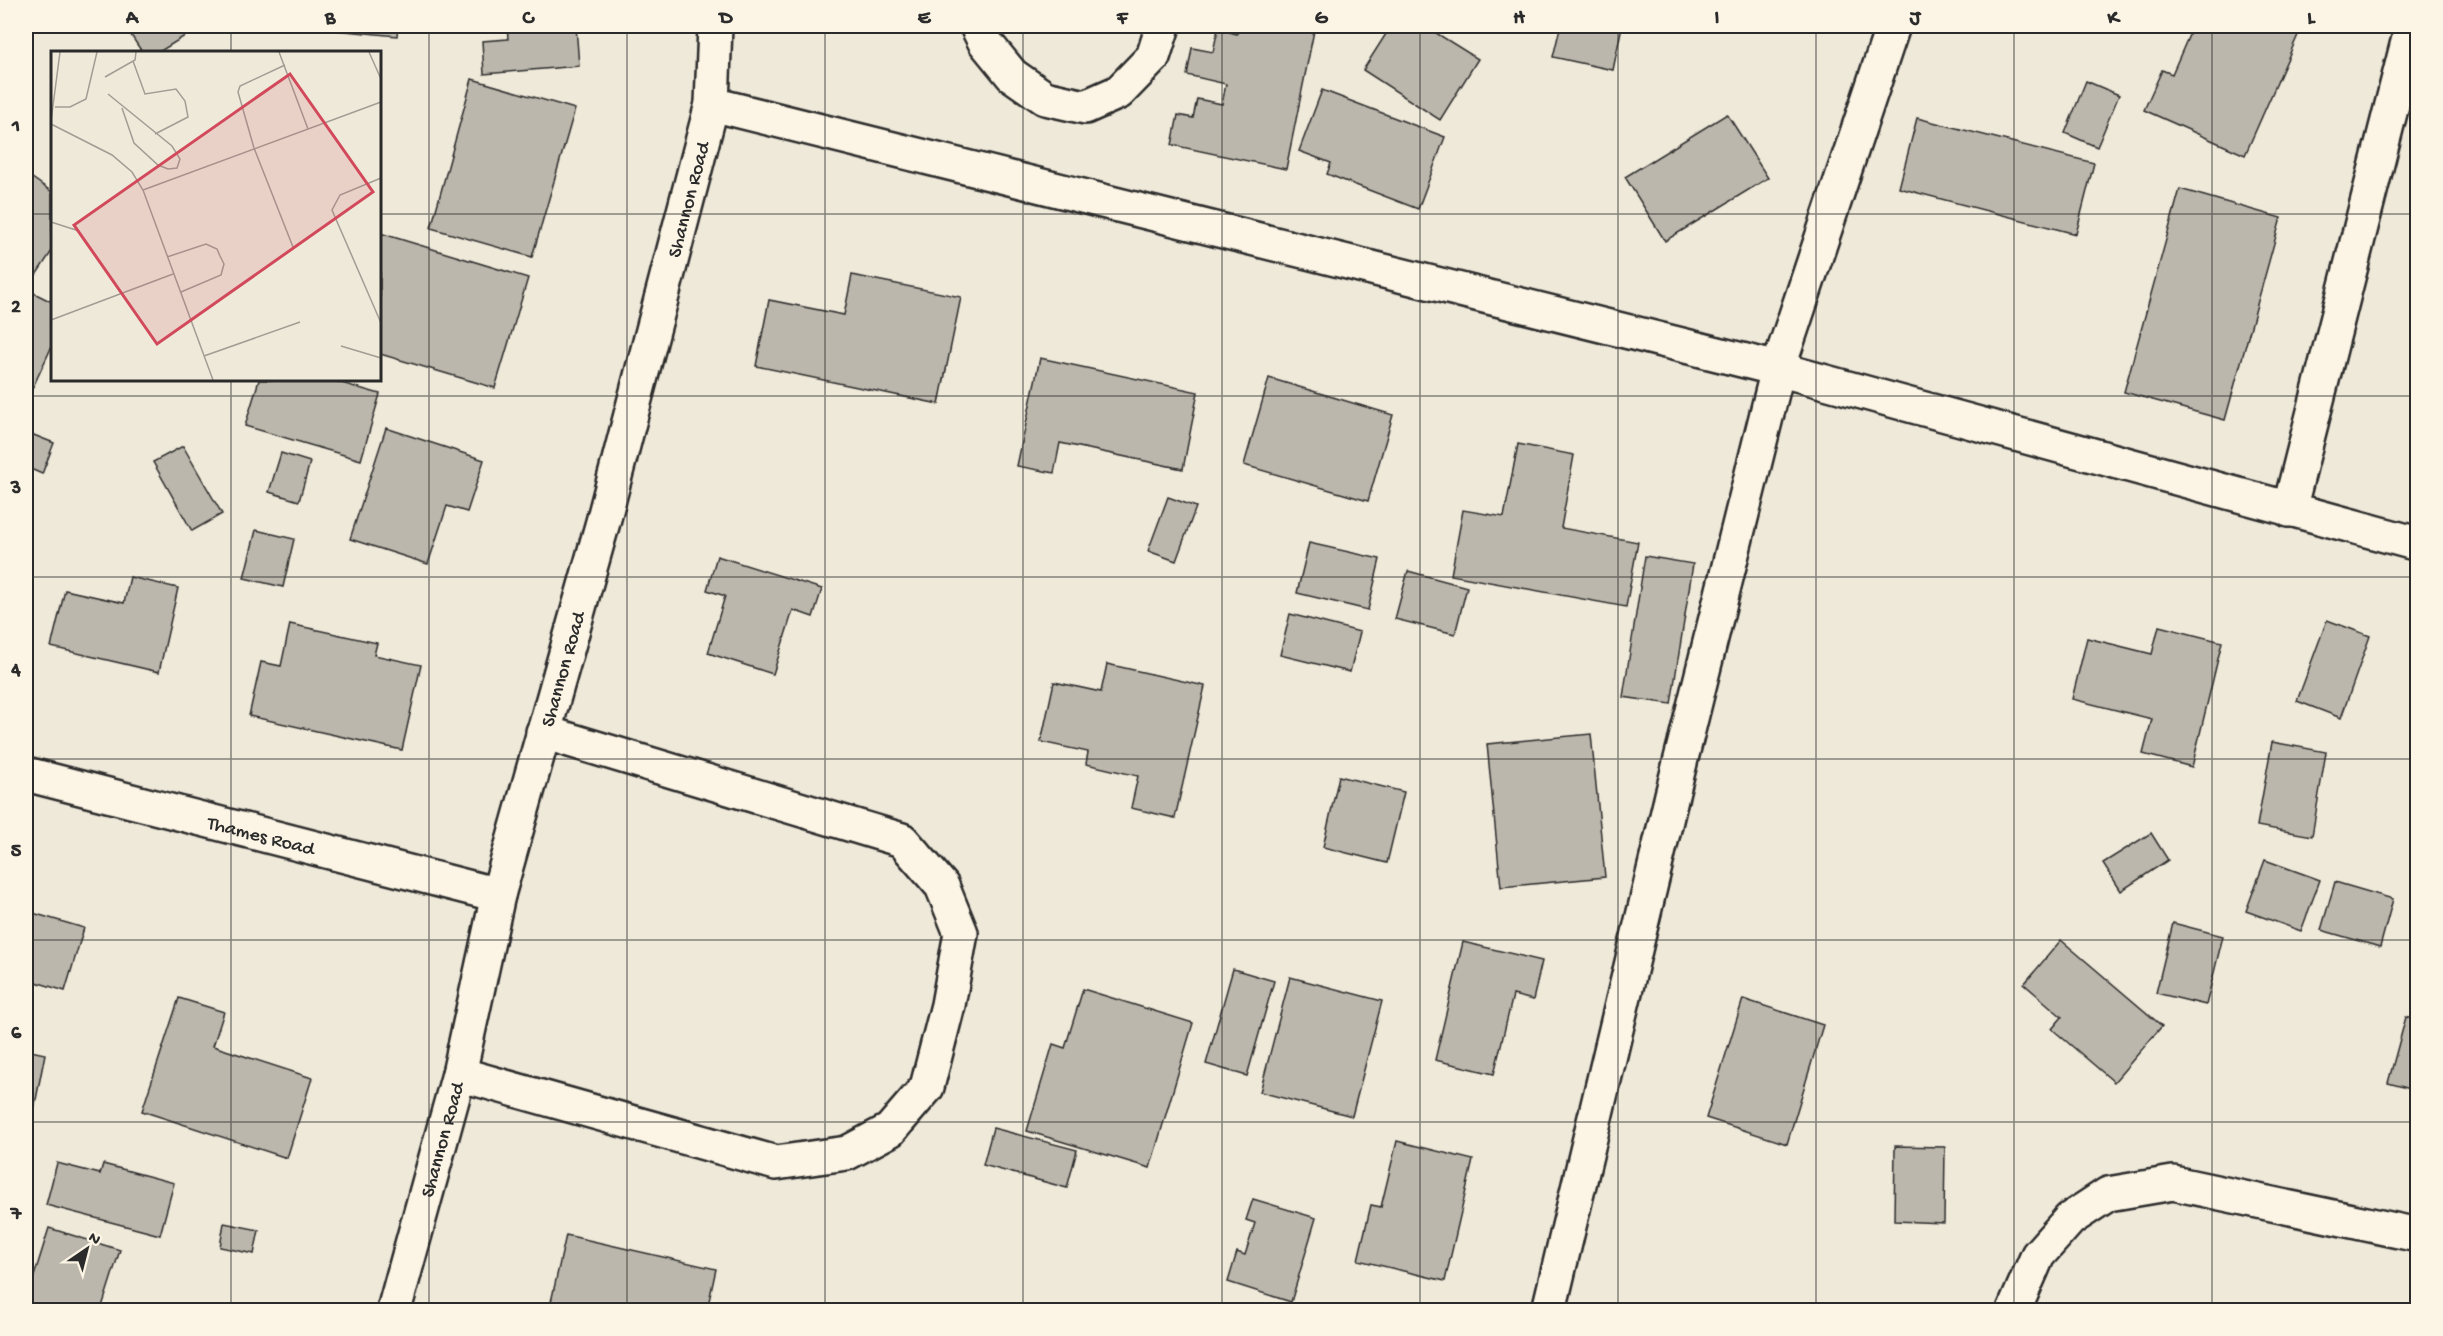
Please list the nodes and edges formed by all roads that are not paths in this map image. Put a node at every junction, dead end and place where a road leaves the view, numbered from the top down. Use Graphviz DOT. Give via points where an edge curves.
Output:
graph roads {
  1 [pos="715,26"];
  2 [pos="977,26"];
  3 [pos="1163,26"];
  4 [pos="1893,26"];
  5 [pos="2412,26"];
  6 [pos="712,104"];
  7 [pos="1778,369"];
  8 [pos="2289,510"];
  9 [pos="2418,544"];
  10 [pos="543,732"];
  11 [pos="26,774"];
  12 [pos="498,895"];
  13 [pos="459,1074"];
  14 [pos="2418,1235"];
  15 [pos="394,1311"];
  16 [pos="1549,1311"];
  17 [pos="2014,1311"];
  1 -- 6 [label="street, Shannon Road"];
  2 -- 3 [label="street" via="1012,75 1045,98 1085,107 1119,92 1153,57"];
  4 -- 7 [label="street"];
  5 -- 8 [label="street"];
  6 -- 7 [label="street"];
  6 -- 10 [label="street, Shannon Road" via="603,522"];
  7 -- 8 [label="street"];
  7 -- 16 [label="street"];
  8 -- 9 [label="street"];
  10 -- 12 [label="street, Shannon Road"];
  10 -- 13 [label="street" via="902,840 942,886 961,933 943,1026 927,1088 890,1130 847,1153 776,1163"];
  11 -- 12 [label="street, Thames Road"];
  12 -- 13 [label="street, Shannon Road"];
  13 -- 15 [label="street, Shannon Road"];
  14 -- 17 [label="street" via="2173,1183 2108,1194 2070,1219 2038,1255"];
}
